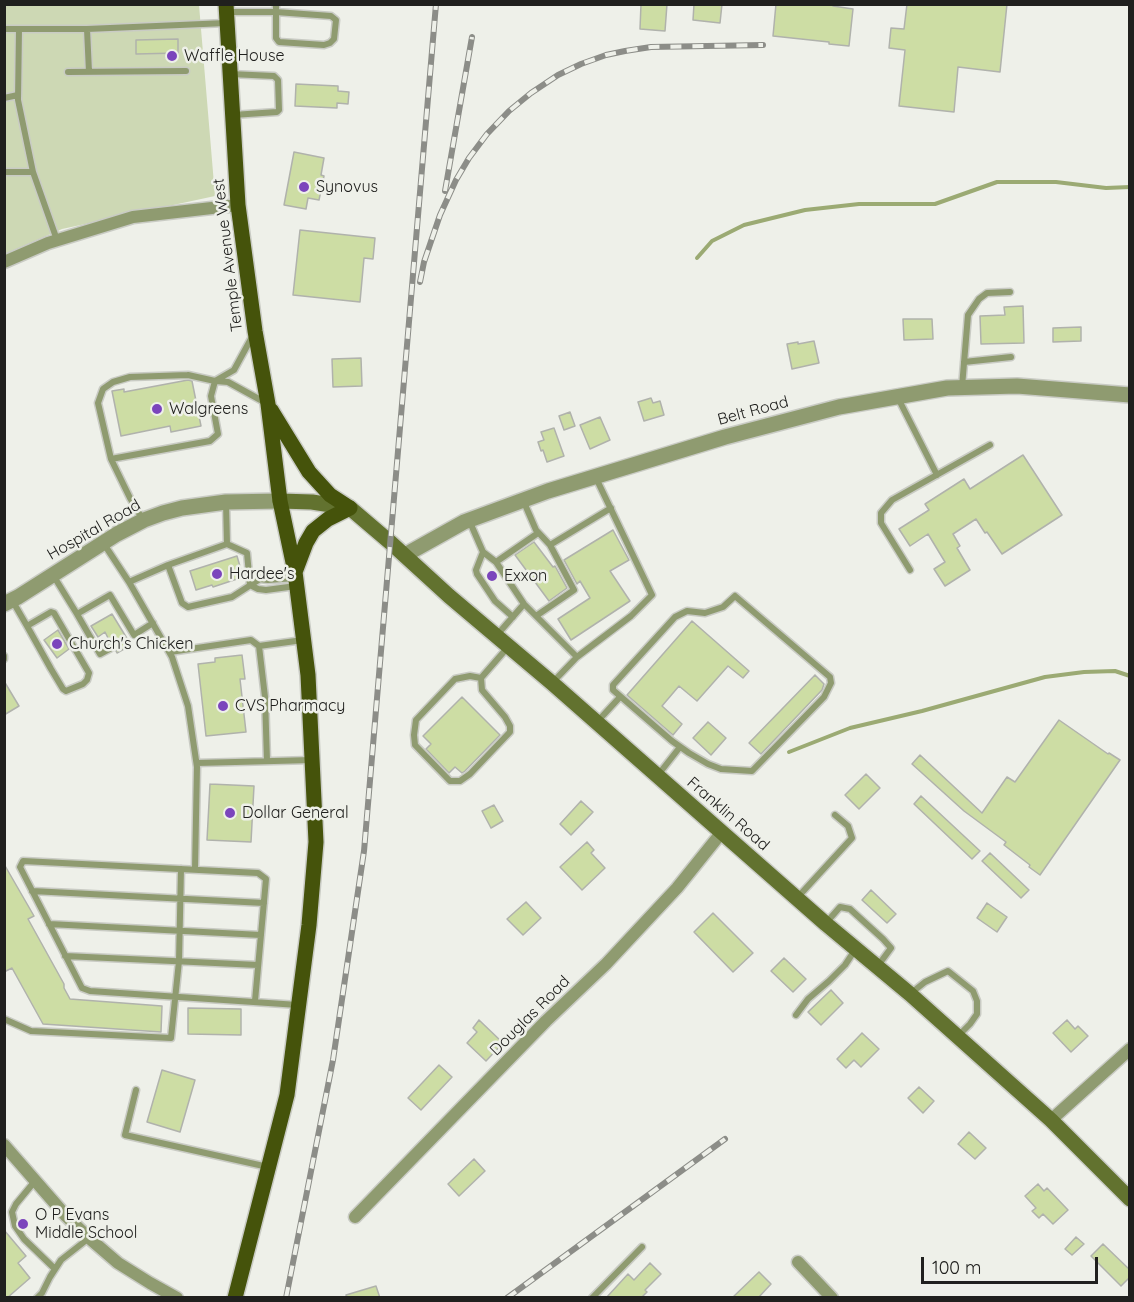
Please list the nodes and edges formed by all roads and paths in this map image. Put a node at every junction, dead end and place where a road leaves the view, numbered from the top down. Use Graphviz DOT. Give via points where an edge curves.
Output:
graph roads {
  1 [pos="276,4"];
  2 [pos="276,12"];
  3 [pos="226,13"];
  4 [pos="4,29"];
  5 [pos="19,29"];
  6 [pos="87,29"];
  7 [pos="68,72"];
  8 [pos="89,72"];
  9 [pos="186,72"];
  10 [pos="229,74"];
  11 [pos="18,94"];
  12 [pos="4,98"];
  13 [pos="232,115"];
  14 [pos="4,172"];
  15 [pos="33,172"];
  16 [pos="238,205"];
  17 [pos="57,240"];
  18 [pos="4,262"];
  19 [pos="1010,292"];
  20 [pos="255,331"];
  21 [pos="1011,357"];
  22 [pos="964,362"];
  23 [pos="215,381"];
  24 [pos="962,388"];
  25 [pos="1130,395"];
  26 [pos="897,397"];
  27 [pos="268,404"];
  28 [pos="990,445"];
  29 [pos="111,459"];
  30 [pos="937,475"];
  31 [pos="595,476"];
  32 [pos="523,500"];
  33 [pos="280,501"];
  34 [pos="225,502"];
  35 [pos="350,508"];
  36 [pos="611,508"];
  37 [pos="144,520"];
  38 [pos="469,520"];
  39 [pos="538,533"];
  40 [pos="103,542"];
  41 [pos="227,544"];
  42 [pos="550,545"];
  43 [pos="483,552"];
  44 [pos="405,555"];
  45 [pos="496,562"];
  46 [pos="168,565"];
  47 [pos="910,570"];
  48 [pos="52,574"];
  49 [pos="295,579"];
  50 [pos="129,582"];
  51 [pos="250,585"];
  52 [pos="8,602"];
  53 [pos="524,604"];
  54 [pos="77,614"];
  55 [pos="536,616"];
  56 [pos="513,617"];
  57 [pos="153,623"];
  58 [pos="27,626"];
  59 [pos="134,635"];
  60 [pos="496,636"];
  61 [pos="127,639"];
  62 [pos="304,640"];
  63 [pos="259,646"];
  64 [pos="113,647"];
  65 [pos="508,647"];
  66 [pos="170,652"];
  67 [pos="577,657"];
  68 [pos="481,678"];
  69 [pos="552,683"];
  70 [pos="620,697"];
  71 [pos="597,722"];
  72 [pos="680,747"];
  73 [pos="312,760"];
  74 [pos="267,761"];
  75 [pos="196,763"];
  76 [pos="658,775"];
  77 [pos="835,814"];
  78 [pos="722,832"];
  79 [pos="182,869"];
  80 [pos="195,869"];
  81 [pos="32,891"];
  82 [pos="797,898"];
  83 [pos="181,899"];
  84 [pos="264,903"];
  85 [pos="49,924"];
  86 [pos="826,924"];
  87 [pos="179,931"];
  88 [pos="261,935"];
  89 [pos="856,949"];
  90 [pos="65,956"];
  91 [pos="179,961"];
  92 [pos="258,965"];
  93 [pos="877,967"];
  94 [pos="910,994"];
  95 [pos="176,997"];
  96 [pos="255,1001"];
  97 [pos="298,1005"];
  98 [pos="796,1015"];
  99 [pos="4,1019"];
  100 [pos="958,1037"];
  101 [pos="1130,1049"];
  102 [pos="136,1090"];
  103 [pos="1051,1120"];
  104 [pos="4,1145"];
  105 [pos="268,1167"];
  106 [pos="35,1181"];
  107 [pos="1130,1199"];
  108 [pos="355,1217"];
  109 [pos="89,1238"];
  110 [pos="642,1247"];
  111 [pos="798,1263"];
  112 [pos="55,1269"];
  113 [pos="37,1298"];
  114 [pos="177,1298"];
  115 [pos="235,1298"];
  116 [pos="592,1298"];
  117 [pos="832,1298"];
  1 -- 2 [label="lane"];
  2 -- 2 [label="lane" via="331,16 336,20 334,39 324,45 279,42"];
  2 -- 3 [label="lane"];
  3 -- 6 [label="lane"];
  3 -- 10 [label="main road, Temple Avenue West"];
  4 -- 5 [label="lane"];
  5 -- 6 [label="lane"];
  5 -- 11 [label="lane"];
  6 -- 8 [label="lane"];
  7 -- 8 [label="lane"];
  8 -- 9 [label="lane"];
  10 -- 13 [label="main road, Temple Avenue West"];
  10 -- 13 [label="lane" via="274,76 278,80 278,112"];
  11 -- 12 [label="lane"];
  11 -- 15 [label="lane"];
  13 -- 16 [label="main road, Temple Avenue West"];
  14 -- 15 [label="lane"];
  15 -- 17 [label="lane"];
  16 -- 17 [label="street" via="133,217"];
  16 -- 20 [label="main road, Temple Avenue West"];
  17 -- 18 [label="street"];
  19 -- 22 [label="lane" via="987,292 972,308"];
  20 -- 23 [label="lane" via="234,370"];
  20 -- 27 [label="main road, Temple Avenue West"];
  21 -- 22 [label="lane"];
  22 -- 24 [label="lane"];
  23 -- 27 [label="lane" via="228,382"];
  23 -- 29 [label="lane" via="212,396 218,434 210,441"];
  23 -- 29 [label="lane" via="188,375 130,377 103,388 98,403"];
  24 -- 25 [label="street, Belt Road" via="1017,386"];
  24 -- 26 [label="street, Belt Road"];
  26 -- 30 [label="lane"];
  26 -- 31 [label="street, Belt Road" via="839,407"];
  27 -- 33 [label="main road, Temple Avenue West"];
  27 -- 35 [label="main road" via="309,472 330,495"];
  28 -- 30 [label="lane"];
  29 -- 37 [label="lane"];
  30 -- 47 [label="lane" via="892,500 881,513 881,523"];
  31 -- 32 [label="street, Belt Road"];
  31 -- 36 [label="lane"];
  32 -- 38 [label="street, Belt Road"];
  32 -- 39 [label="lane"];
  33 -- 34 [label="street, Hospital Road"];
  33 -- 35 [label="main road"];
  33 -- 49 [label="main road, Temple Avenue West"];
  34 -- 37 [label="street, Hospital Road" via="182,508"];
  34 -- 41 [label="lane"];
  35 -- 44 [label="main road, Franklin Road"];
  35 -- 49 [label="main road" via="313,531"];
  36 -- 42 [label="lane"];
  36 -- 67 [label="lane" via="652,595 632,616"];
  37 -- 40 [label="street, Hospital Road"];
  38 -- 43 [label="lane"];
  38 -- 44 [label="street, Belt Road"];
  39 -- 42 [label="lane"];
  39 -- 45 [label="lane"];
  40 -- 48 [label="street, Hospital Road"];
  40 -- 50 [label="lane"];
  41 -- 46 [label="lane"];
  41 -- 51 [label="lane" via="247,553"];
  42 -- 55 [label="lane" via="574,590"];
  43 -- 45 [label="lane"];
  43 -- 56 [label="lane" via="477,574 498,604"];
  44 -- 60 [label="main road, Franklin Road"];
  45 -- 53 [label="lane"];
  46 -- 50 [label="lane"];
  46 -- 51 [label="lane" via="182,603 188,608 232,597"];
  48 -- 52 [label="street, Hospital Road"];
  48 -- 54 [label="lane"];
  49 -- 51 [label="lane" via="260,579"];
  49 -- 62 [label="main road, Temple Avenue West"];
  50 -- 57 [label="lane"];
  52 -- 58 [label="lane"];
  53 -- 55 [label="lane"];
  53 -- 56 [label="lane"];
  54 -- 59 [label="lane" via="110,595"];
  54 -- 64 [label="lane" via="100,654"];
  55 -- 67 [label="lane"];
  56 -- 60 [label="lane"];
  57 -- 59 [label="lane"];
  57 -- 66 [label="lane"];
  58 -- 58 [label="lane" via="63,689 87,680 89,673 54,613"];
  59 -- 61 [label="lane"];
  60 -- 65 [label="main road, Franklin Road"];
  62 -- 63 [label="lane"];
  62 -- 73 [label="main road, Temple Avenue West"];
  63 -- 66 [label="lane" via="251,640"];
  63 -- 74 [label="lane"];
  65 -- 68 [label="lane"];
  65 -- 69 [label="main road, Franklin Road"];
  66 -- 75 [label="lane" via="188,706"];
  67 -- 69 [label="lane"];
  68 -- 68 [label="lane" via="455,679 416,720 415,745 450,781 460,781 470,774 510,732 505,717 482,690"];
  69 -- 71 [label="main road, Franklin Road"];
  70 -- 71 [label="lane"];
  70 -- 72 [label="lane"];
  70 -- 72 [label="lane" via="613,686 675,617 687,611 705,613 723,607 735,596 830,677 824,697 752,771 721,769"];
  71 -- 76 [label="main road, Franklin Road"];
  72 -- 76 [label="lane"];
  73 -- 74 [label="lane"];
  73 -- 97 [label="main road, Temple Avenue West" via="316,842"];
  74 -- 75 [label="lane"];
  75 -- 80 [label="lane"];
  76 -- 78 [label="main road, Franklin Road"];
  77 -- 82 [label="lane" via="848,826 852,838"];
  78 -- 82 [label="main road, Franklin Road"];
  78 -- 108 [label="street, Douglas Road" via="677,888 606,964"];
  79 -- 80 [label="lane"];
  79 -- 81 [label="lane" via="23,861 20,867"];
  79 -- 83 [label="lane"];
  80 -- 84 [label="lane" via="258,873 266,879"];
  81 -- 83 [label="lane"];
  81 -- 85 [label="lane"];
  82 -- 86 [label="main road, Franklin Road"];
  83 -- 84 [label="lane"];
  83 -- 87 [label="lane"];
  84 -- 88 [label="lane"];
  85 -- 87 [label="lane"];
  85 -- 90 [label="lane"];
  86 -- 89 [label="main road, Franklin Road"];
  86 -- 93 [label="lane" via="840,907 850,909 891,948"];
  87 -- 88 [label="lane"];
  87 -- 91 [label="lane"];
  88 -- 92 [label="lane"];
  89 -- 93 [label="main road, Franklin Road"];
  89 -- 98 [label="lane"];
  90 -- 91 [label="lane"];
  90 -- 95 [label="lane" via="82,988 90,992"];
  91 -- 92 [label="lane"];
  91 -- 95 [label="lane"];
  92 -- 96 [label="lane"];
  93 -- 94 [label="main road, Franklin Road"];
  94 -- 100 [label="main road, Franklin Road"];
  94 -- 100 [label="lane" via="948,971 973,991 977,1014"];
  95 -- 96 [label="lane"];
  95 -- 99 [label="lane" via="171,1038 31,1031"];
  96 -- 97 [label="lane"];
  97 -- 105 [label="main road, Temple Avenue West" via="287,1095"];
  100 -- 103 [label="main road, Franklin Road"];
  101 -- 103 [label="street"];
  102 -- 105 [label="lane" via="124,1135"];
  103 -- 107 [label="main road, Franklin Road"];
  104 -- 106 [label="street"];
  105 -- 115 [label="main road, Temple Avenue West"];
  106 -- 109 [label="street"];
  106 -- 112 [label="lane" via="12,1212 15,1226"];
  109 -- 112 [label="lane"];
  109 -- 114 [label="street" via="118,1263"];
  110 -- 116 [label="lane"];
  111 -- 117 [label="street"];
  112 -- 113 [label="lane"];
}
